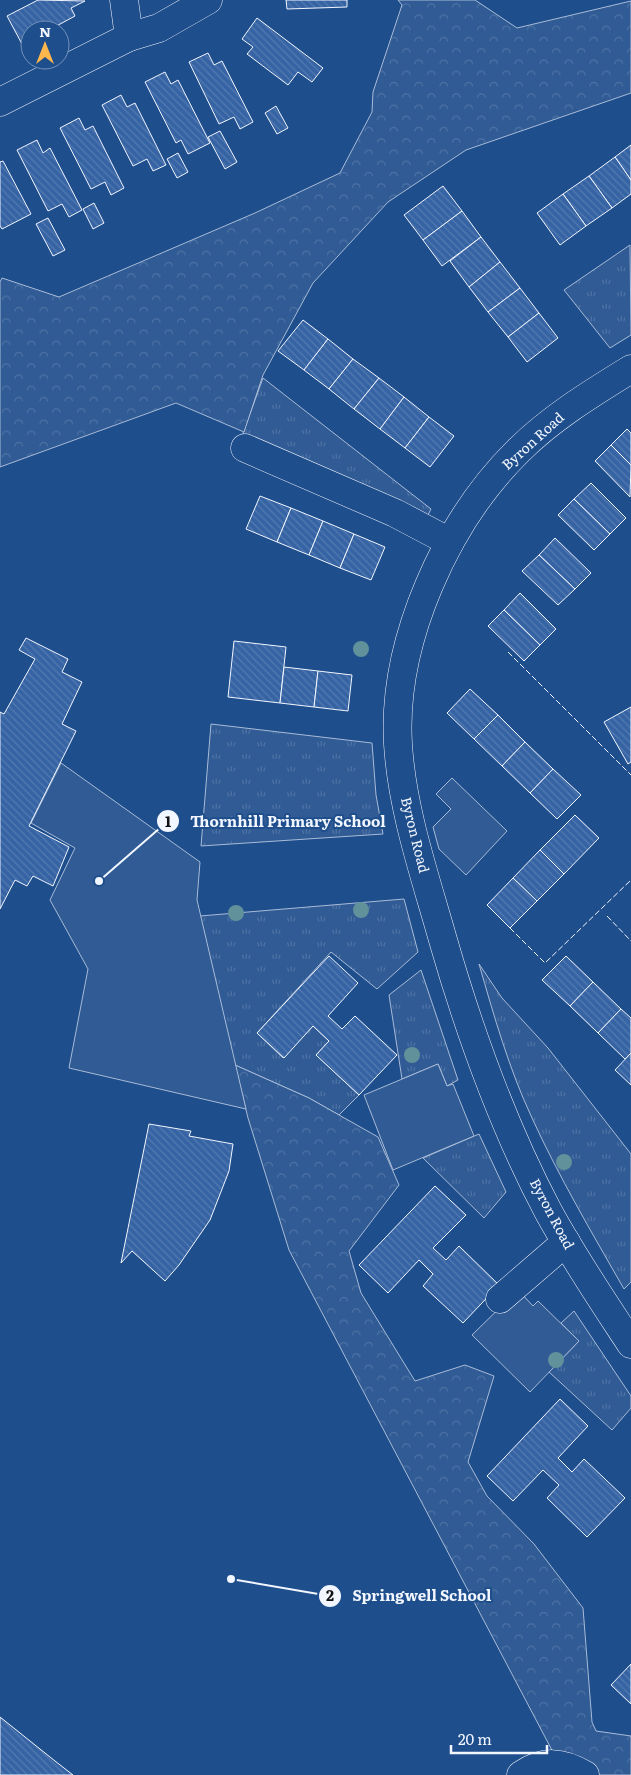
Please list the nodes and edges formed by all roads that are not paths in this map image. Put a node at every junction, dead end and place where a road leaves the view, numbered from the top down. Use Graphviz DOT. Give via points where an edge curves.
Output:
graph roads {
  1 [pos="124,0"];
  2 [pos="208,0"];
  3 [pos="129,37"];
  4 [pos="0,102"];
  5 [pos="631,369"];
  6 [pos="245,448"];
  7 [pos="450,542"];
  8 [pos="566,1242"];
  9 [pos="500,1299"];
  10 [pos="631,1344"];
  11 [pos="520,1775"];
  12 [pos="585,1775"];
  1 -- 3 [label="street"];
  2 -- 3 [label="street" via="160,28"];
  3 -- 4 [label="street"];
  5 -- 7 [label="street, Byron Road" via="573,406 517,452 474,504"];
  6 -- 7 [label="street" via="395,513"];
  7 -- 8 [label="street, Byron Road" via="424,598 406,663 398,725 402,773 429,888 480,1059 523,1160"];
  8 -- 9 [label="street"];
  8 -- 10 [label="street, Byron Road"];
  11 -- 12 [label="street" via="536,1765 569,1766"];
}
